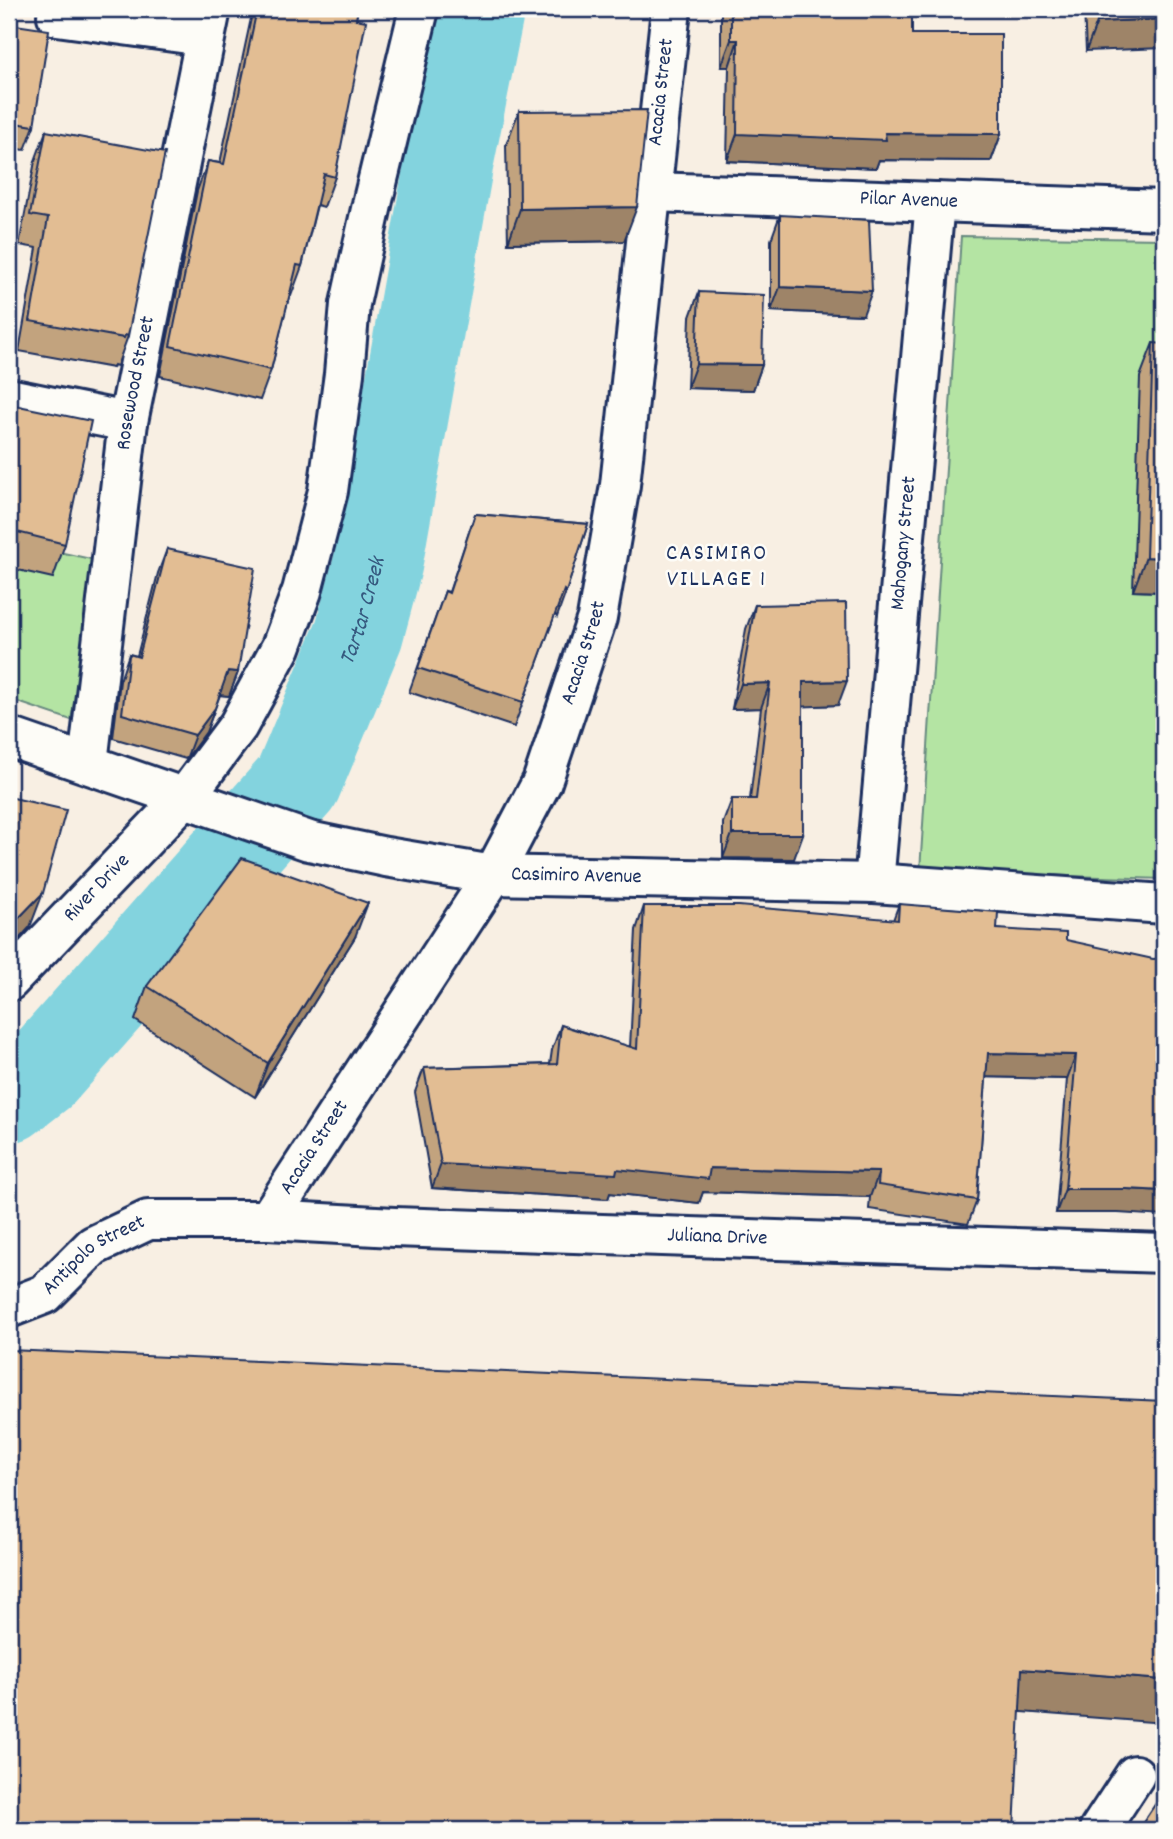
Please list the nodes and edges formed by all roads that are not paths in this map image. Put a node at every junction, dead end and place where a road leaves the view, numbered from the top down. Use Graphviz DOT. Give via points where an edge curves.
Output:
graph roads {
  1 [pos="419,9"];
  2 [pos="671,9"];
  3 [pos="57,16"];
  4 [pos="207,23"];
  5 [pos="652,192"];
  6 [pos="935,202"];
  7 [pos="1164,210"];
  8 [pos="9,398"];
  9 [pos="128,422"];
  10 [pos="9,737"];
  11 [pos="88,763"];
  12 [pos="185,797"];
  13 [pos="493,875"];
  14 [pos="874,883"];
  15 [pos="1164,904"];
  16 [pos="9,981"];
  17 [pos="268,1220"];
  18 [pos="1164,1253"];
  19 [pos="9,1308"];
  20 [pos="1135,1775"];
  21 [pos="1099,1830"];
  1 -- 12 [label="street, River Drive" via="350,304 328,491 302,591 281,647 238,726"];
  2 -- 5 [label="street, Acacia Street"];
  3 -- 4 [label="street"];
  4 -- 9 [label="street, Rosewood Street"];
  5 -- 6 [label="street, Pilar Avenue"];
  5 -- 13 [label="street, Acacia Street" via="620,485 597,618 542,782"];
  6 -- 7 [label="street, Pilar Avenue"];
  6 -- 14 [label="street, Mahogany Street"];
  8 -- 9 [label="street"];
  9 -- 11 [label="street, Rosewood Street"];
  10 -- 11 [label="street, Casimiro Avenue"];
  11 -- 12 [label="street, Casimiro Avenue"];
  12 -- 13 [label="street, Casimiro Avenue" via="309,841"];
  12 -- 16 [label="street, River Drive"];
  13 -- 14 [label="street, Casimiro Avenue"];
  13 -- 17 [label="street, Acacia Street"];
  14 -- 15 [label="street, Casimiro Avenue"];
  17 -- 18 [label="street, Juliana Drive"];
  17 -- 19 [label="street, Antipolo Street" via="148,1220 93,1246 44,1294"];
  20 -- 21 [label="street"];
}
